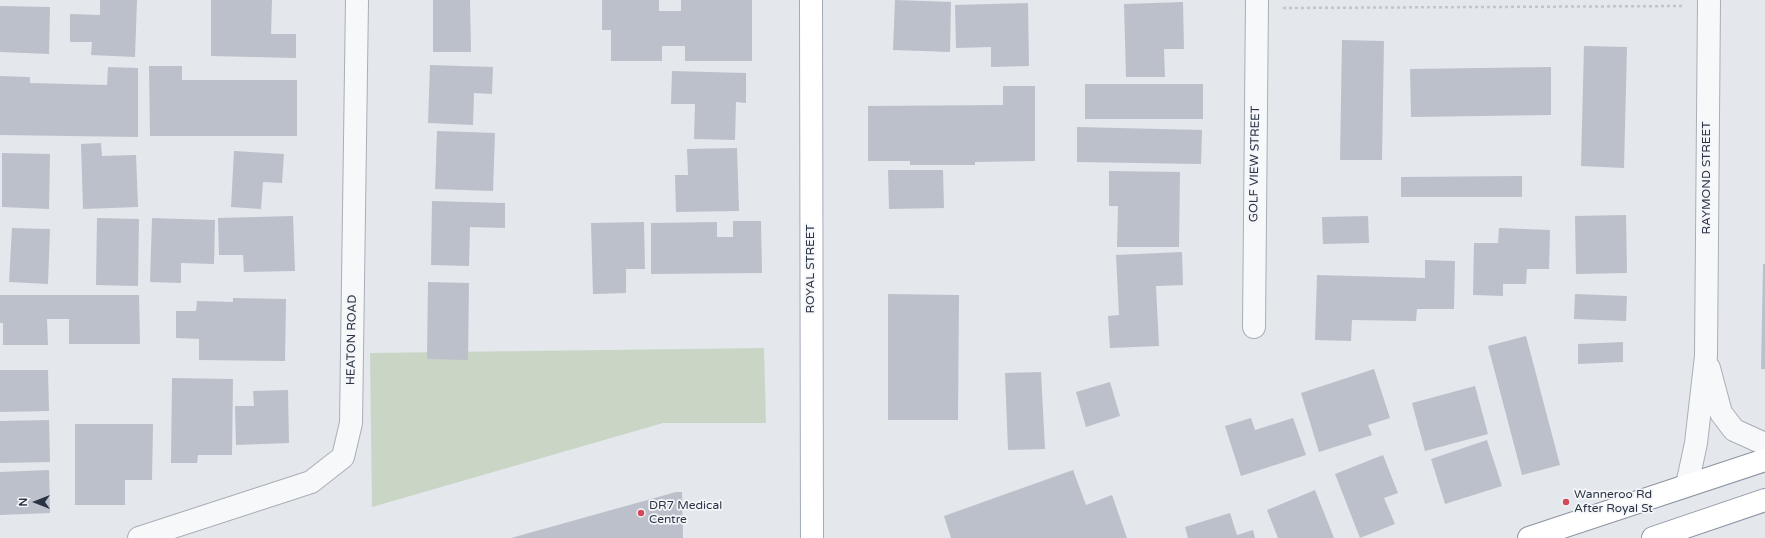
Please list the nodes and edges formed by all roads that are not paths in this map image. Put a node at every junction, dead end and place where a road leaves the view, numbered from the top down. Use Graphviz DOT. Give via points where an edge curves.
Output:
graph roads {
  1 [pos="356,0"];
  2 [pos="812,0"];
  3 [pos="1708,3"];
  4 [pos="1257,4"];
  5 [pos="1254,327"];
  6 [pos="1706,356"];
  7 [pos="1765,444"];
  8 [pos="1765,460"];
  9 [pos="1687,485"];
  10 [pos="1765,500"];
  11 [pos="139,538"];
  12 [pos="812,538"];
  13 [pos="1529,538"];
  14 [pos="1653,538"];
  1 -- 11 [label="street, HEATON ROAD" via="351,423 342,457 311,482"];
  2 -- 12 [label="main road, ROYAL STREET"];
  3 -- 6 [label="street, RAYMOND STREET"];
  4 -- 5 [label="street, GOLF VIEW STREET"];
  6 -- 7 [label="street, RAYMOND STREET" via="1721,413 1734,430"];
  6 -- 9 [label="street, RAYMOND STREET" via="1696,443"];
  8 -- 9 [label="main road"];
  9 -- 13 [label="main road"];
  10 -- 14 [label="main road"];
}
